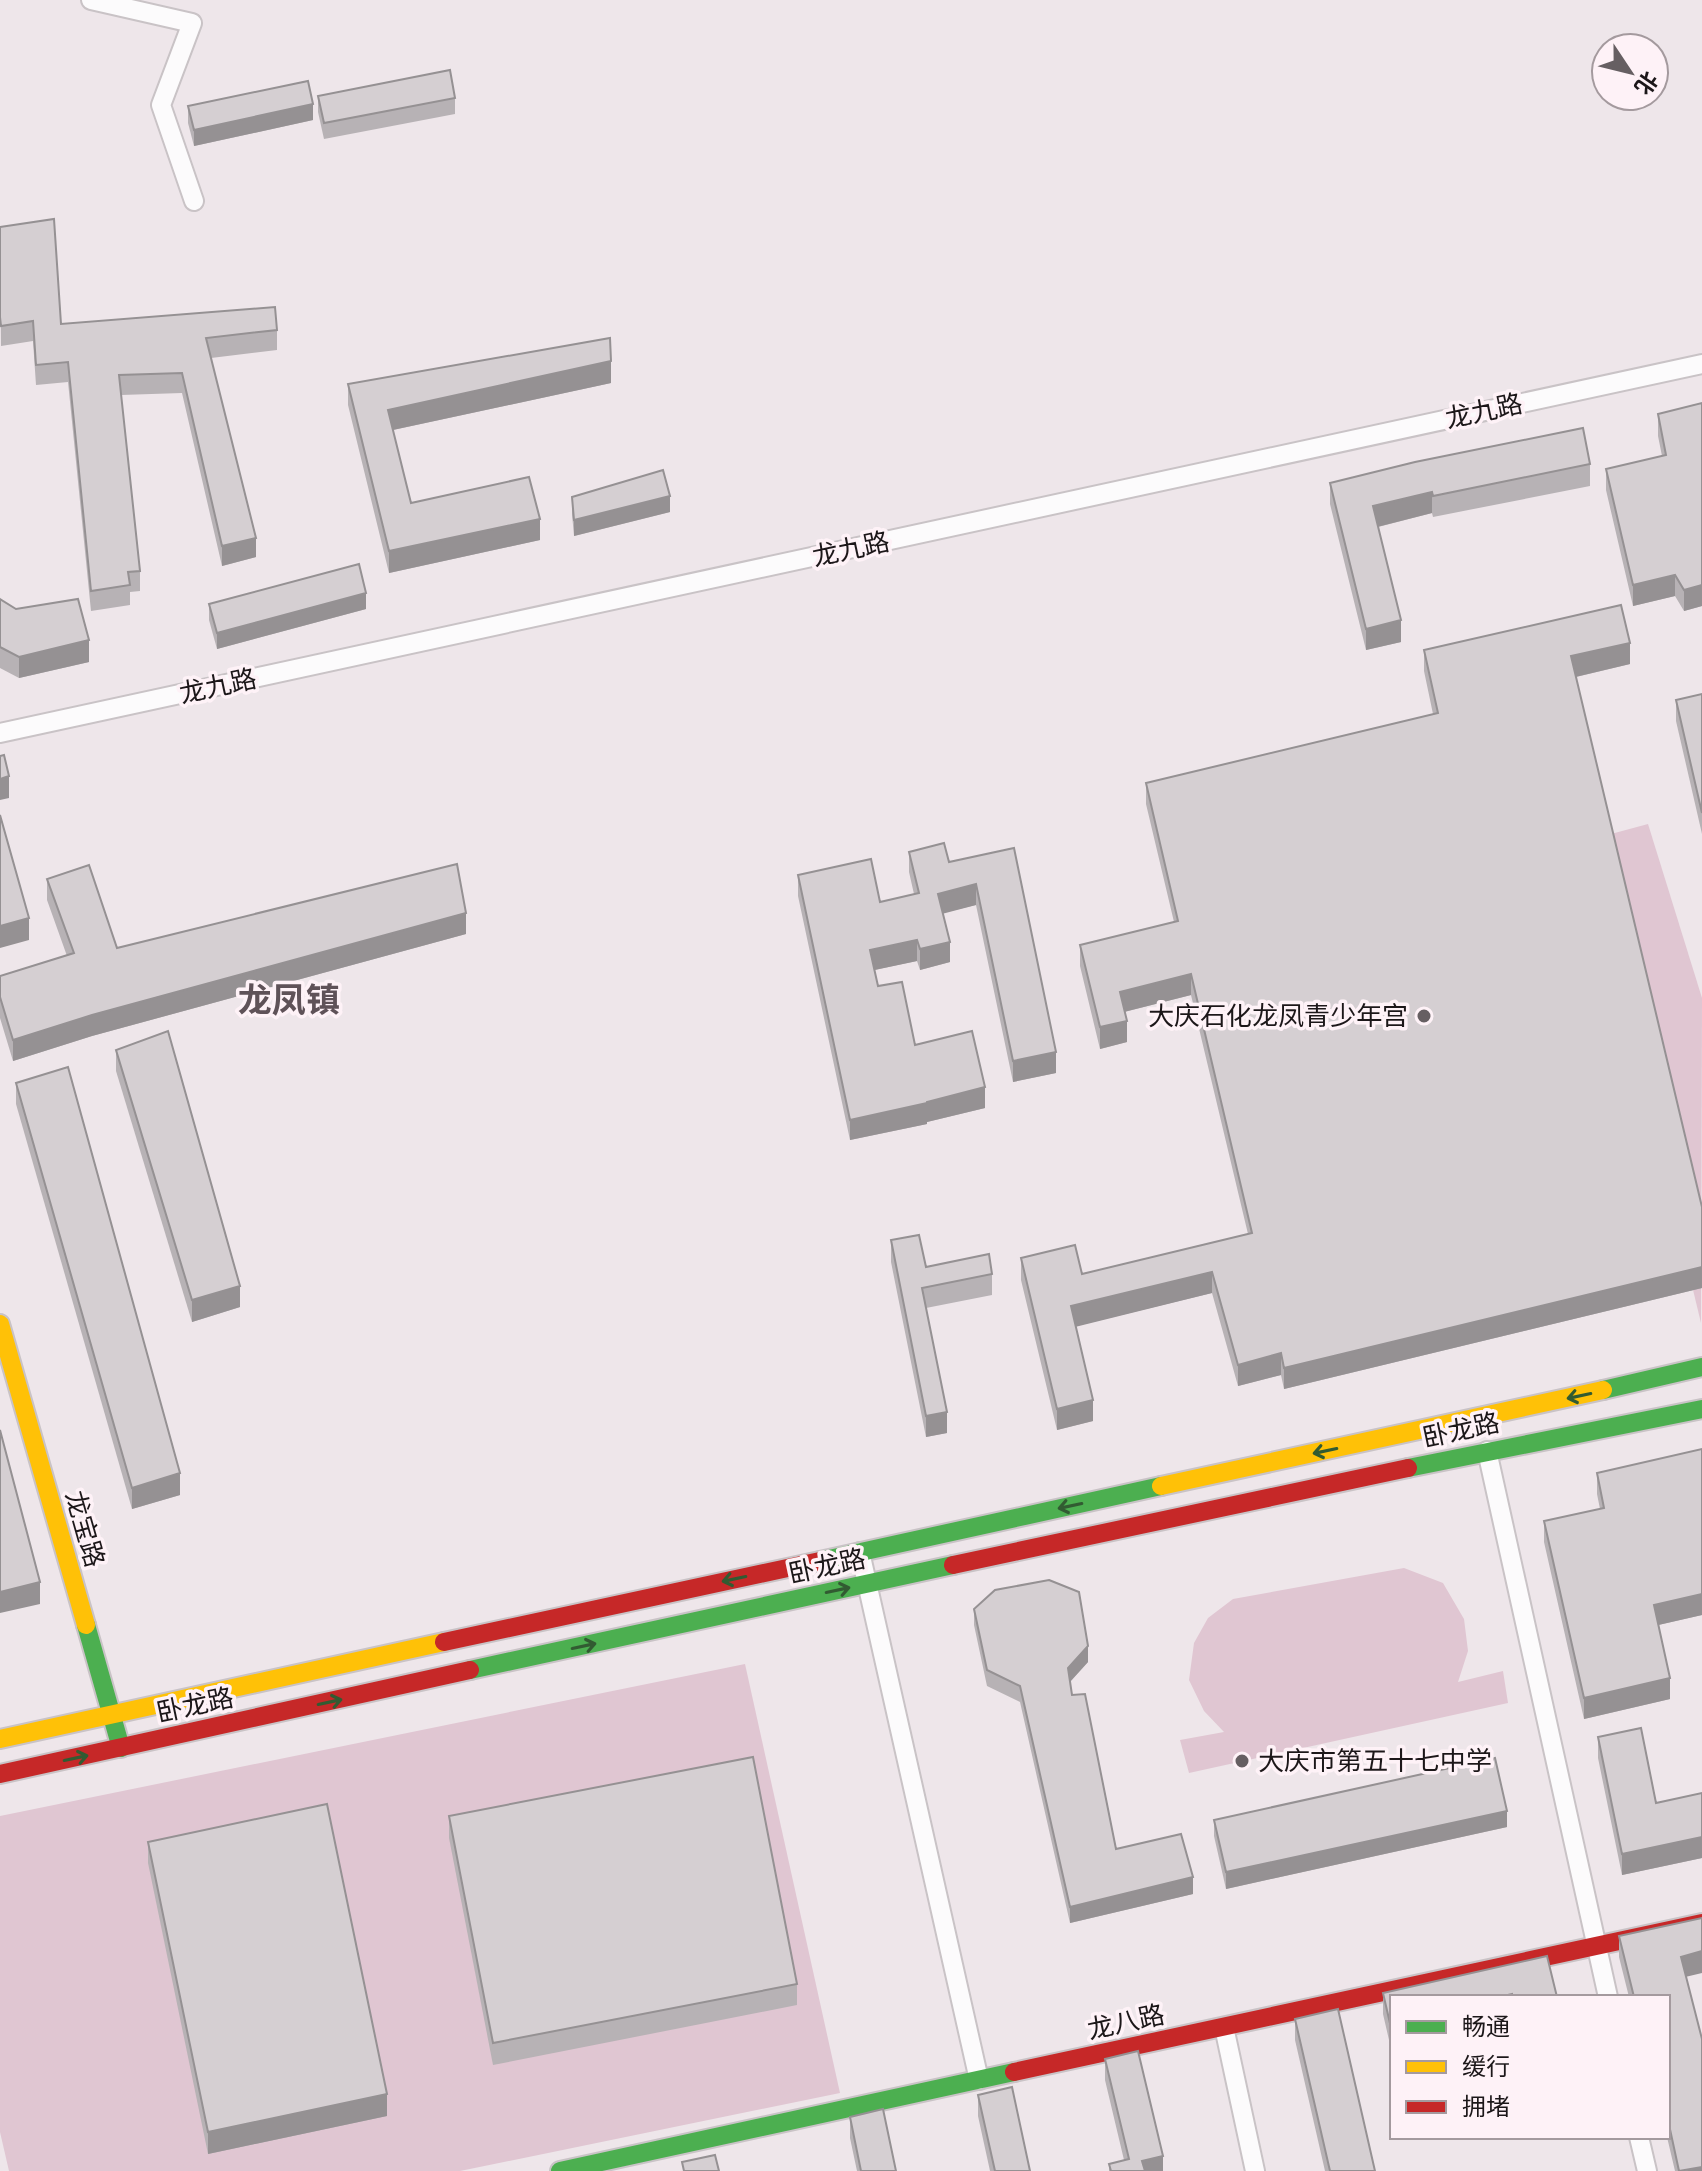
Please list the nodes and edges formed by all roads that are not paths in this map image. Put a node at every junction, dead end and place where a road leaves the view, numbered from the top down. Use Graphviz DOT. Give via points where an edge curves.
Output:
graph roads {
  1 [pos="91,0"];
  2 [pos="194,201"];
  3 [pos="1702,364"];
  4 [pos="0,733"];
  5 [pos="0,1324"];
  6 [pos="1702,1367"];
  7 [pos="1702,1409"];
  8 [pos="1487,1451"];
  9 [pos="860,1552"];
  10 [pos="867,1583"];
  11 [pos="111,1715"];
  12 [pos="0,1739"];
  13 [pos="121,1748"];
  14 [pos="0,1774"];
  15 [pos="1702,1923"];
  16 [pos="1597,1946"];
  17 [pos="1608,1995"];
  18 [pos="1224,2027"];
  19 [pos="979,2080"];
  20 [pos="1639,2139"];
  21 [pos="560,2171"];
  22 [pos="1255,2171"];
  23 [pos="1647,2171"];
  1 -- 2 [label="street" via="192,23 161,105"];
  3 -- 4 [label="street, 龙九路"];
  5 -- 11 [label="main road, 龙宝路"];
  6 -- 9 [label="main road, 卧龙路, one-way"];
  7 -- 8 [label="main road, 卧龙路"];
  8 -- 10 [label="main road, 卧龙路"];
  8 -- 16 [label="street"];
  9 -- 10 [label="street"];
  9 -- 11 [label="main road, 卧龙路, one-way"];
  13 -- 10 [label="main road, 卧龙路, one-way"];
  10 -- 19 [label="street"];
  11 -- 12 [label="main road, 卧龙路"];
  11 -- 13 [label="main road, 龙宝路"];
  14 -- 13 [label="main road, 卧龙路, one-way"];
  15 -- 16 [label="main road, 龙八路"];
  16 -- 17 [label="street"];
  16 -- 18 [label="main road, 龙八路"];
  18 -- 19 [label="main road, 龙八路"];
  18 -- 22 [label="street"];
  19 -- 21 [label="main road, 龙八路"];
  20 -- 23 [label="street"];
}
